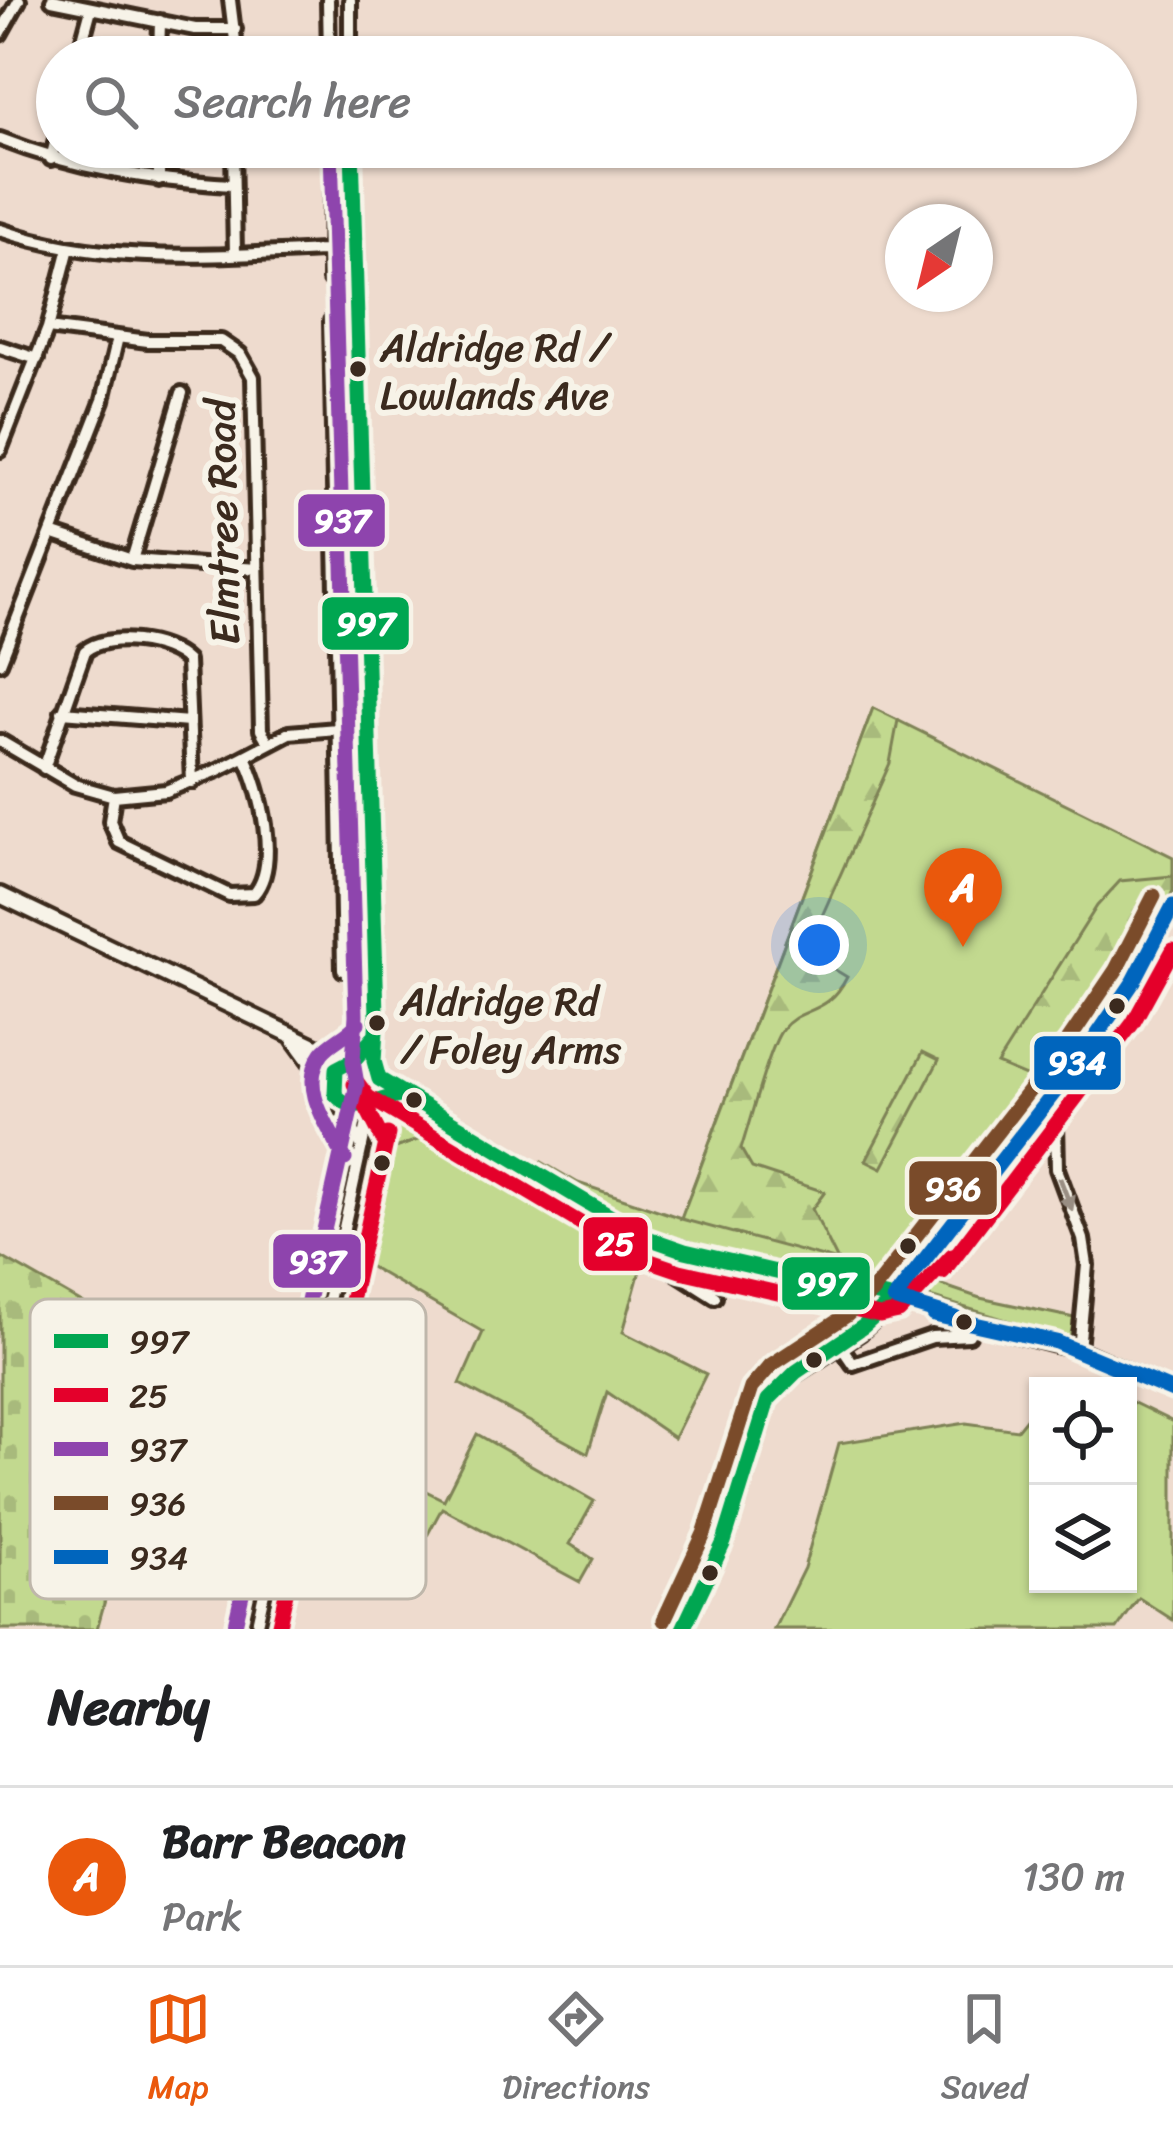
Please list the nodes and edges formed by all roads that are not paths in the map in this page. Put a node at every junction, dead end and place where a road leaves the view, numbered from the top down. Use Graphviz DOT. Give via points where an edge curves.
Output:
graph roads {
  1 [pos="19,0"];
  2 [pos="52,0"];
  3 [pos="123,0"];
  4 [pos="230,0"];
  5 [pos="328,0"];
  6 [pos="350,0"];
  7 [pos="91,9"];
  8 [pos="121,14"];
  9 [pos="160,22"];
  10 [pos="235,28"];
  11 [pos="0,34"];
  12 [pos="84,36"];
  13 [pos="160,36"];
  14 [pos="236,36"];
  15 [pos="329,36"];
  16 [pos="350,36"];
  17 [pos="0,139"];
  18 [pos="36,153"];
  19 [pos="97,168"];
  20 [pos="159,168"];
  21 [pos="232,168"];
  22 [pos="331,168"];
  23 [pos="352,168"];
  24 [pos="159,180"];
  25 [pos="231,185"];
  26 [pos="0,230"];
  27 [pos="69,248"];
  28 [pos="354,250"];
  29 [pos="329,251"];
  30 [pos="235,254"];
  31 [pos="330,280"];
  32 [pos="49,328"];
  33 [pos="357,330"];
  34 [pos="118,338"];
  35 [pos="0,347"];
  36 [pos="37,359"];
  37 [pos="182,393"];
  38 [pos="0,450"];
  39 [pos="51,533"];
  40 [pos="132,560"];
  41 [pos="257,569"];
  42 [pos="0,663"];
  43 [pos="62,712"];
  44 [pos="189,722"];
  45 [pos="337,729"];
  46 [pos="0,742"];
  47 [pos="268,742"];
  48 [pos="245,757"];
  49 [pos="44,768"];
  50 [pos="192,782"];
  51 [pos="114,796"];
  52 [pos="0,895"];
  53 [pos="1173,906"];
  54 [pos="343,929"];
  55 [pos="374,929"];
  56 [pos="343,970"];
  57 [pos="289,1033"];
  58 [pos="374,1037"];
  59 [pos="350,1060"];
  60 [pos="378,1075"];
  61 [pos="1065,1080"];
  62 [pos="336,1093"];
  63 [pos="408,1096"];
  64 [pos="374,1099"];
  65 [pos="364,1150"];
  66 [pos="645,1237"];
  67 [pos="715,1297"];
  68 [pos="330,1299"];
  69 [pos="886,1301"];
  70 [pos="969,1335"];
  71 [pos="840,1346"];
  72 [pos="1079,1350"];
  73 [pos="1173,1391"];
  74 [pos="263,1599"];
  75 [pos="256,1629"];
  76 [pos="682,1629"];
  1 -- 11 [label="street"];
  2 -- 7 [label="street"];
  3 -- 8 [label="street"];
  4 -- 10 [label="street"];
  5 -- 15 [label="street"];
  6 -- 16 [label="street"];
  7 -- 8 [label="street"];
  7 -- 12 [label="street"];
  8 -- 9 [label="street"];
  9 -- 10 [label="street"];
  9 -- 13 [label="street"];
  10 -- 14 [label="street"];
  17 -- 18 [label="street"];
  19 -- 24 [label="street"];
  20 -- 24 [label="street"];
  21 -- 25 [label="street"];
  22 -- 29 [label="street"];
  23 -- 28 [label="street"];
  24 -- 25 [label="street"];
  25 -- 30 [label="street"];
  26 -- 27 [label="street"];
  27 -- 30 [label="street"];
  27 -- 32 [label="street"];
  28 -- 29 [label="street"];
  28 -- 33 [label="street"];
  29 -- 30 [label="street"];
  29 -- 31 [label="street"];
  32 -- 34 [label="street, Elmtree Road"];
  32 -- 36 [label="street"];
  33 -- 45 [label="street" via="331,326"];
  33 -- 55 [label="street"];
  34 -- 39 [label="street" via="104,400"];
  34 -- 41 [label="street, Elmtree Road" via="221,341 248,365"];
  35 -- 36 [label="street"];
  36 -- 38 [label="street"];
  37 -- 40 [label="street"];
  39 -- 40 [label="street"];
  39 -- 42 [label="street"];
  40 -- 41 [label="street"];
  41 -- 47 [label="street, Elmtree Road" via="261,730"];
  43 -- 44 [label="street"];
  43 -- 44 [label="street" via="85,651 103,641 178,652 187,662"];
  43 -- 49 [label="street"];
  44 -- 50 [label="street"];
  45 -- 47 [label="street"];
  45 -- 54 [label="street"];
  46 -- 49 [label="street"];
  47 -- 48 [label="street"];
  48 -- 50 [label="street"];
  48 -- 51 [label="street" via="263,799 265,874 254,894 230,896 119,842 110,821"];
  49 -- 51 [label="street"];
  50 -- 51 [label="street"];
  52 -- 57 [label="main road"];
  53 -- 61 [label="main road" via="1116,1010"];
  54 -- 55 [label="street"];
  54 -- 56 [label="street"];
  55 -- 58 [label="street"];
  57 -- 59 [label="main road"];
  57 -- 62 [label="main road"];
  58 -- 59 [label="street"];
  58 -- 60 [label="street"];
  59 -- 60 [label="main road" via="365,1061"];
  59 -- 62 [label="main road" via="333,1076"];
  60 -- 63 [label="main road"];
  60 -- 64 [label="main road"];
  61 -- 69 [label="main road"];
  61 -- 72 [label="street, one-way" via="1056,1154 1087,1265"];
  62 -- 64 [label="main road" via="356,1107"];
  62 -- 65 [label="street"];
  63 -- 64 [label="main road"];
  63 -- 66 [label="main road"];
  64 -- 65 [label="street"];
  65 -- 68 [label="street"];
  66 -- 67 [label="street" via="649,1255"];
  66 -- 69 [label="main road"];
  69 -- 71 [label="main road"];
  69 -- 72 [label="main road"];
  70 -- 71 [label="street" via="932,1337 853,1364"];
  71 -- 76 [label="main road" via="768,1400 724,1542"];
  72 -- 73 [label="main road"];
  74 -- 75 [label="street"];
}
